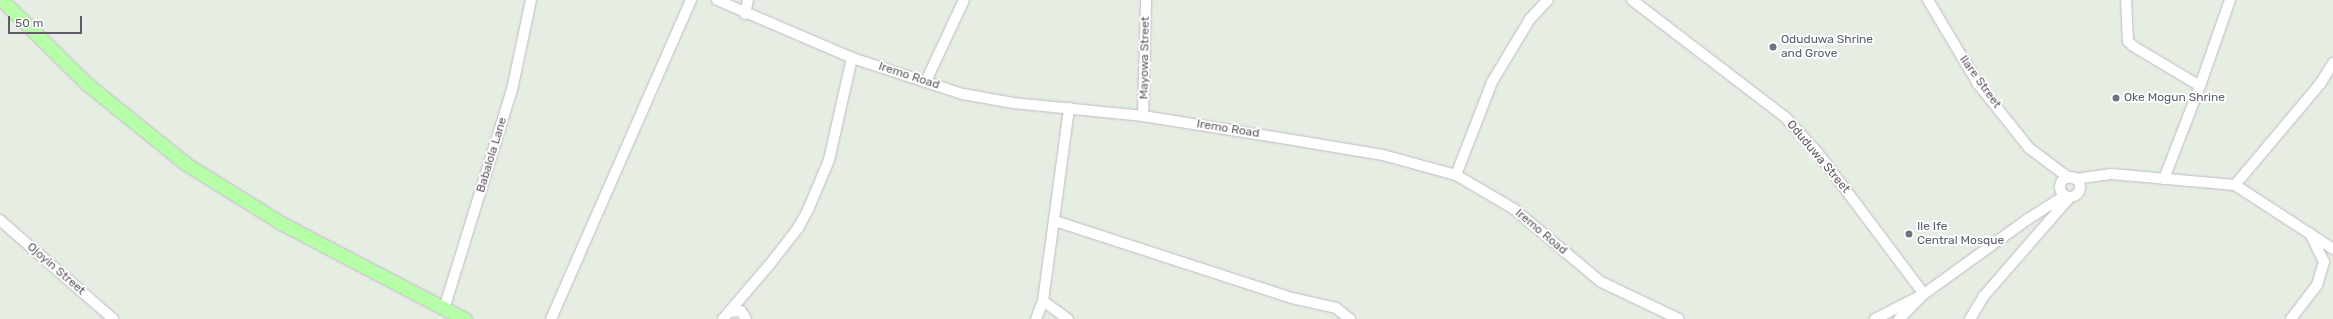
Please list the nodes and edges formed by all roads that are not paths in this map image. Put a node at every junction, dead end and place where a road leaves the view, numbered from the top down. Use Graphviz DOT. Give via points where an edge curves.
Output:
graph roads {
  1 [pos="2,0"];
  2 [pos="531,0"];
  3 [pos="691,0"];
  4 [pos="717,0"];
  5 [pos="748,0"];
  6 [pos="964,0"];
  7 [pos="1146,0"];
  8 [pos="1548,0"];
  9 [pos="1632,0"];
  10 [pos="1928,0"];
  11 [pos="2126,0"];
  12 [pos="2230,0"];
  13 [pos="744,14"];
  14 [pos="852,58"];
  15 [pos="2333,63"];
  16 [pos="926,81"];
  17 [pos="2200,86"];
  18 [pos="1069,108"];
  19 [pos="1143,116"];
  20 [pos="2040,158"];
  21 [pos="2112,174"];
  22 [pos="1456,175"];
  23 [pos="2072,178"];
  24 [pos="2164,179"];
  25 [pos="2235,185"];
  26 [pos="2080,188"];
  27 [pos="2063,192"];
  28 [pos="1055,221"];
  29 [pos="1,223"];
  30 [pos="2310,233"];
  31 [pos="2333,249"];
  32 [pos="1924,294"];
  33 [pos="1043,301"];
  34 [pos="444,309"];
  35 [pos="726,315"];
  36 [pos="113,319"];
  37 [pos="465,319"];
  38 [pos="551,319"];
  39 [pos="746,319"];
  40 [pos="1036,319"];
  41 [pos="1068,319"];
  42 [pos="1350,319"];
  43 [pos="1679,319"];
  44 [pos="1875,319"];
  45 [pos="1899,319"];
  46 [pos="1970,319"];
  47 [pos="2291,319"];
  1 -- 34 [label="main road" via="87,84 186,164 281,223"];
  2 -- 34 [label="street, Babalola Lane" via="512,90"];
  3 -- 38 [label="street"];
  4 -- 13 [label="street, Iremo Road"];
  5 -- 13 [label="street"];
  6 -- 16 [label="street"];
  7 -- 19 [label="street, Mayowa Street"];
  8 -- 22 [label="street" via="1530,19 1492,82"];
  9 -- 32 [label="street, Oduduwa Street" via="1785,117 1818,154"];
  10 -- 20 [label="street, Ilare Street" via="1978,84 2029,148"];
  11 -- 17 [label="street" via="2128,41"];
  12 -- 17 [label="street"];
  13 -- 14 [label="street, Iremo Road"];
  14 -- 16 [label="street, Iremo Road"];
  14 -- 35 [label="street" via="828,160 808,210 789,240"];
  15 -- 25 [label="street" via="2320,84"];
  16 -- 18 [label="street, Iremo Road" via="963,94 1013,103"];
  17 -- 24 [label="street"];
  18 -- 19 [label="street, Iremo Road"];
  18 -- 28 [label="street"];
  19 -- 22 [label="street, Iremo Road" via="1382,155"];
  20 -- 23 [label="street"];
  20 -- 27 [label="street"];
  21 -- 23 [label="street"];
  21 -- 24 [label="street"];
  21 -- 26 [label="street"];
  22 -- 43 [label="street, Iremo Road" via="1514,209 1601,282"];
  23 -- 26 [label="street"];
  23 -- 27 [label="street"];
  24 -- 25 [label="street"];
  25 -- 30 [label="street"];
  26 -- 27 [label="street" via="2076,195"];
  27 -- 32 [label="street"];
  27 -- 46 [label="street" via="1983,297"];
  28 -- 33 [label="street"];
  28 -- 42 [label="street" via="1292,298 1336,308"];
  29 -- 36 [label="street, Ojoyin Street"];
  30 -- 31 [label="street"];
  30 -- 47 [label="street" via="2324,262 2317,285"];
  32 -- 44 [label="street"];
  32 -- 45 [label="street"];
  33 -- 40 [label="street"];
  33 -- 41 [label="street"];
  34 -- 37 [label="main road"];
  35 -- 39 [label="street" via="741,311"];
}
